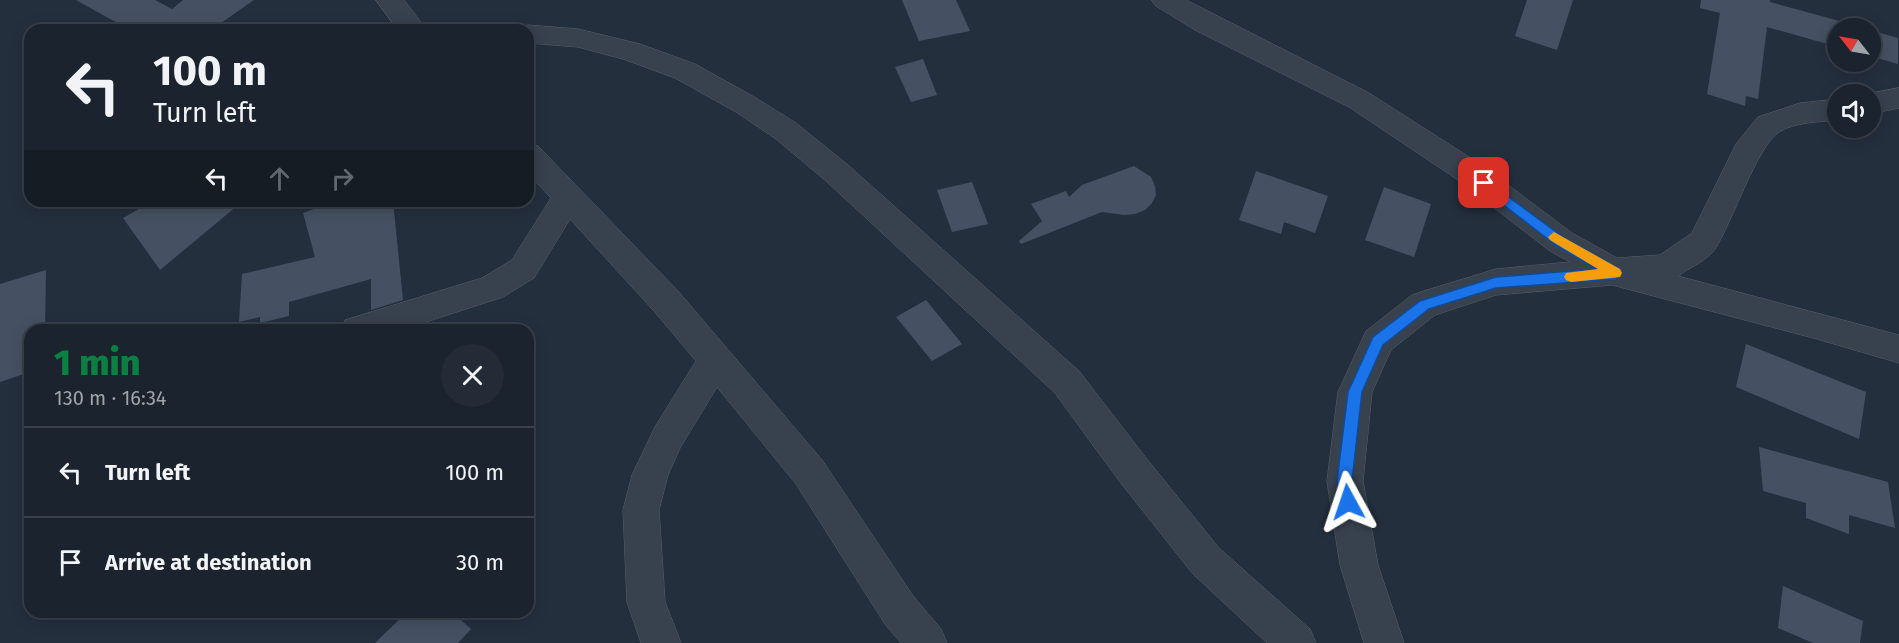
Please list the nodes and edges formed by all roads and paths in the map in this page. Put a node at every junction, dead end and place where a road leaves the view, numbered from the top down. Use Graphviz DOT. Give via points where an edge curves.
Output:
graph roads {
  1 [pos="389,0"];
  2 [pos="1165,0"];
  3 [pos="408,24"];
  4 [pos="534,34"];
  5 [pos="1899,98"];
  6 [pos="1881,102"];
  7 [pos="1827,110"];
  8 [pos="534,160"];
  9 [pos="568,197"];
  10 [pos="1616,273"];
  11 [pos="376,324"];
  12 [pos="1899,349"];
  13 [pos="715,360"];
  14 [pos="661,643"];
  15 [pos="927,643"];
  16 [pos="1296,643"];
  17 [pos="1384,643"];
  1 -- 3 [label="street"];
  2 -- 10 [label="street" via="1359,99 1469,172 1561,242"];
  4 -- 16 [label="street" via="578,38 685,71 786,131 1067,382 1206,561"];
  5 -- 6 [label="street"];
  7 -- 10 [label="street" via="1800,114 1768,125 1746,152 1736,180 1702,242 1667,267"];
  8 -- 9 [label="street"];
  9 -- 11 [label="street" via="523,269 492,288"];
  9 -- 13 [label="street" via="666,301"];
  10 -- 12 [label="street"];
  10 -- 17 [label="street" via="1496,282 1424,305 1378,341 1355,392 1345,481 1359,565"];
  13 -- 14 [label="street" via="667,438 650,475 641,510 646,602"];
  13 -- 15 [label="street" via="809,472 899,610"];
}
